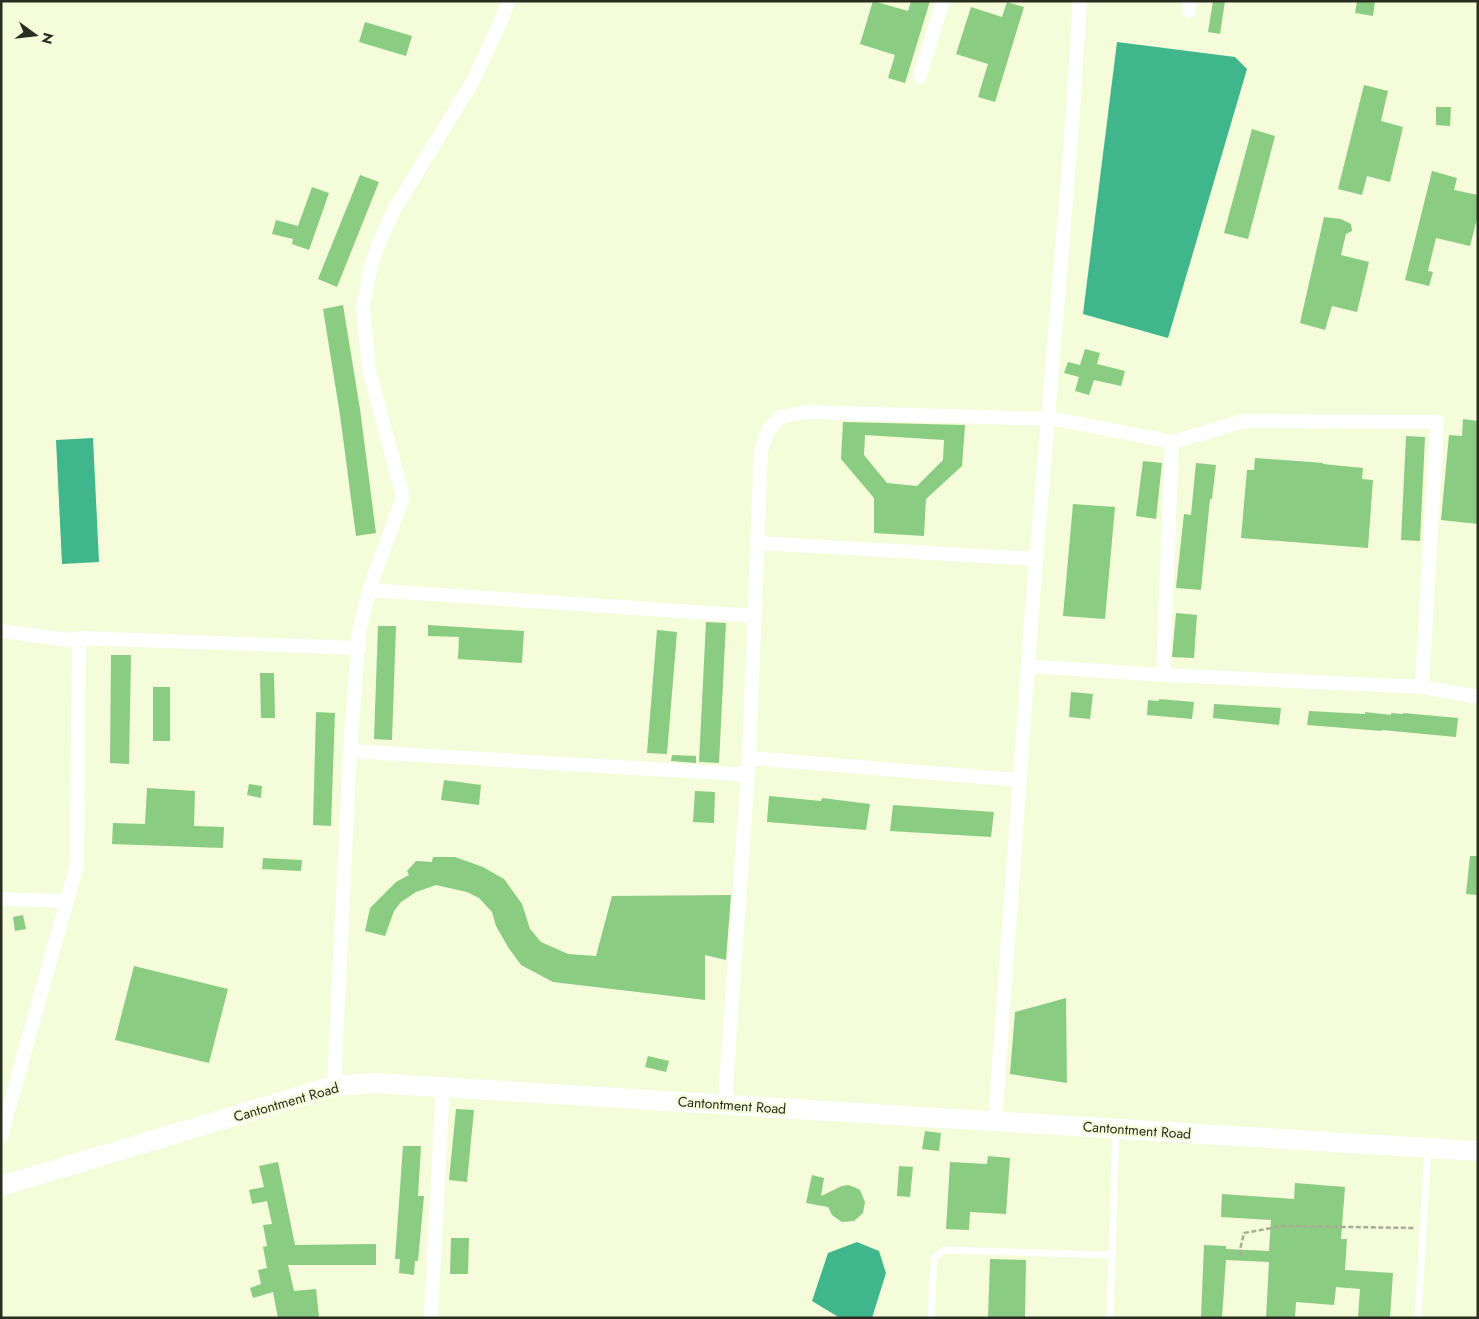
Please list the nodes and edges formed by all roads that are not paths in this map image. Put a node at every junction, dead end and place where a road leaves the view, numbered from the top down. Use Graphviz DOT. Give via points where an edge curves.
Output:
graph roads {
  1 [pos="508,1"];
  2 [pos="943,1"];
  3 [pos="1080,1"];
  4 [pos="920,76"];
  5 [pos="1047,420"];
  6 [pos="1172,442"];
  7 [pos="757,543"];
  8 [pos="1036,559"];
  9 [pos="369,590"];
  10 [pos="754,616"];
  11 [pos="1,631"];
  12 [pos="79,638"];
  13 [pos="359,648"];
  14 [pos="1028,666"];
  15 [pos="1163,675"];
  16 [pos="1422,687"];
  17 [pos="1478,697"];
  18 [pos="350,751"];
  19 [pos="749,758"];
  20 [pos="748,774"];
  21 [pos="1020,779"];
  22 [pos="1,899"];
  23 [pos="67,901"];
  24 [pos="334,1086"];
  25 [pos="442,1087"];
  26 [pos="728,1104"];
  27 [pos="996,1121"];
  28 [pos="1117,1129"];
  29 [pos="1,1136"];
  30 [pos="1428,1148"];
  31 [pos="1478,1151"];
  32 [pos="1,1186"];
  33 [pos="1112,1255"];
  34 [pos="431,1318"];
  35 [pos="931,1318"];
  36 [pos="1110,1318"];
  37 [pos="1418,1318"];
  1 -- 9 [label="street" via="504,17 473,81 394,210 371,266 362,307 369,369 403,497"];
  2 -- 4 [label="street"];
  3 -- 5 [label="street"];
  5 -- 6 [label="street"];
  5 -- 7 [label="street" via="806,412 780,417 769,429 761,450"];
  5 -- 8 [label="street"];
  6 -- 15 [label="street"];
  6 -- 16 [label="street" via="1244,421 1437,422"];
  7 -- 8 [label="street"];
  7 -- 10 [label="street"];
  8 -- 14 [label="street"];
  9 -- 10 [label="street"];
  9 -- 13 [label="street" via="359,633"];
  10 -- 19 [label="street"];
  11 -- 12 [label="street" via="68,640"];
  12 -- 13 [label="street"];
  12 -- 23 [label="street" via="77,865"];
  13 -- 18 [label="street"];
  14 -- 15 [label="street"];
  14 -- 21 [label="street"];
  15 -- 16 [label="street"];
  16 -- 17 [label="street"];
  18 -- 20 [label="street"];
  18 -- 24 [label="street"];
  19 -- 20 [label="street"];
  19 -- 21 [label="street"];
  20 -- 26 [label="street" via="726,1087"];
  21 -- 27 [label="street"];
  22 -- 23 [label="street"];
  23 -- 29 [label="street"];
  24 -- 25 [label="street, Cantontment Road" via="374,1083"];
  24 -- 32 [label="street, Cantontment Road"];
  25 -- 26 [label="street, Cantontment Road"];
  25 -- 34 [label="street"];
  26 -- 27 [label="street, Cantontment Road"];
  27 -- 28 [label="street, Cantontment Road"];
  28 -- 30 [label="street, Cantontment Road"];
  28 -- 33 [label="lane"];
  30 -- 31 [label="street, Cantontment Road"];
  30 -- 37 [label="lane"];
  33 -- 35 [label="lane" via="944,1250 934,1258"];
  33 -- 36 [label="lane"];
}
